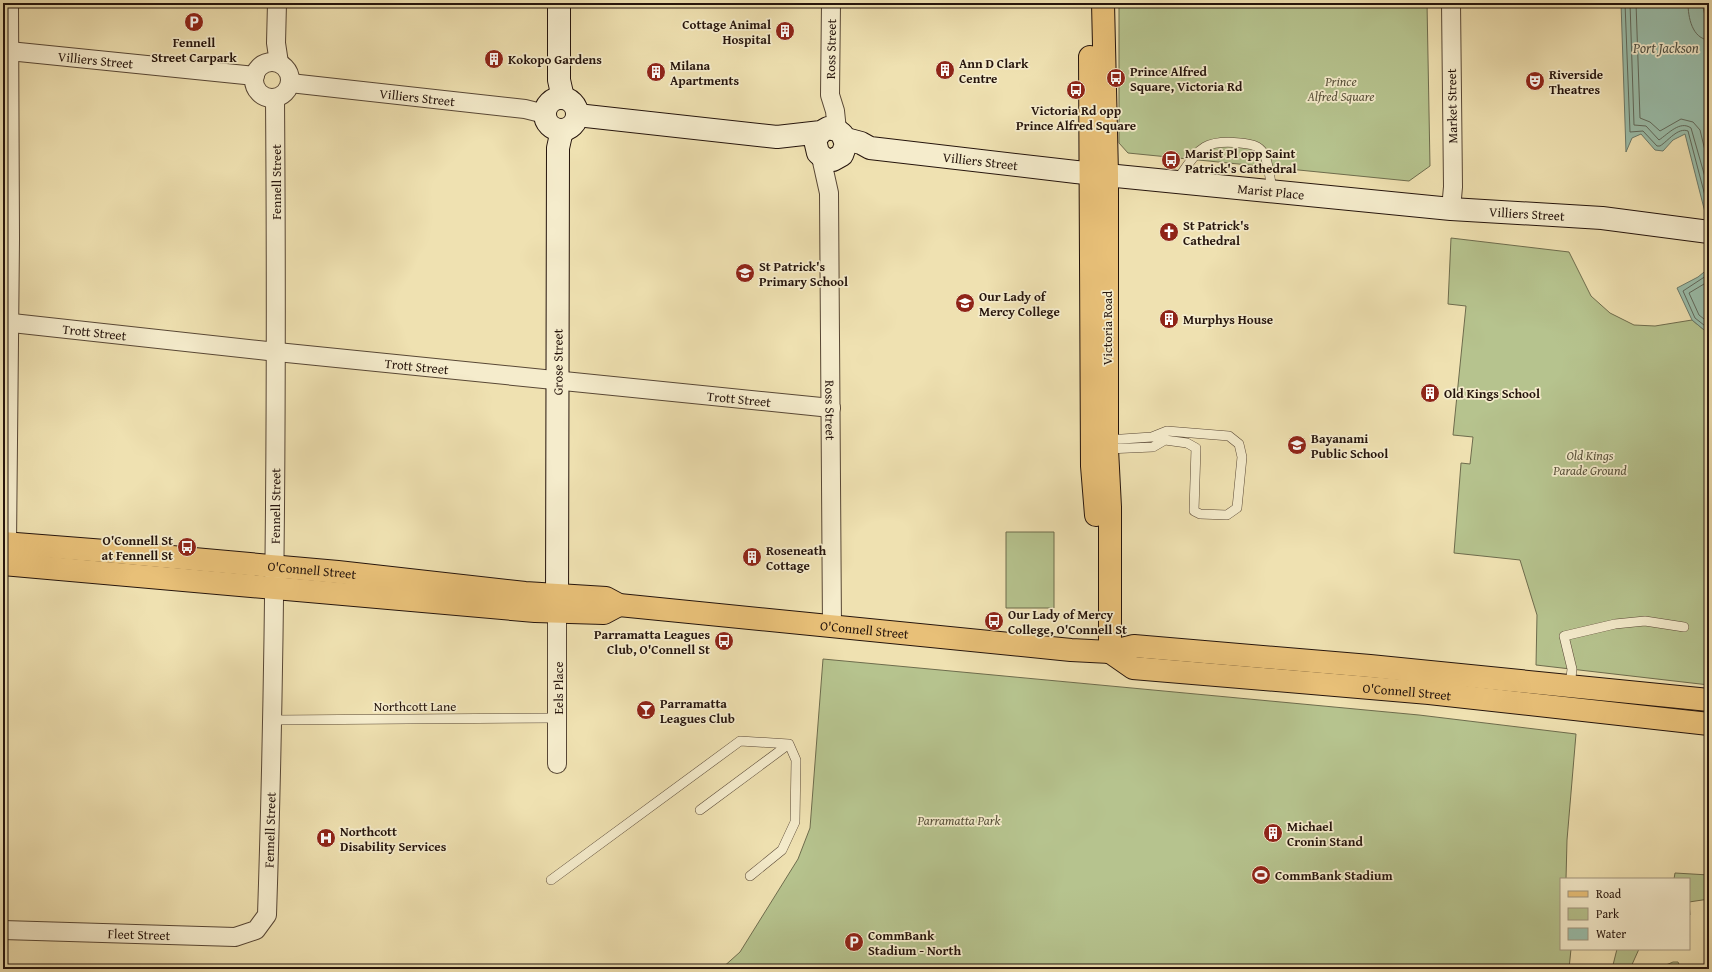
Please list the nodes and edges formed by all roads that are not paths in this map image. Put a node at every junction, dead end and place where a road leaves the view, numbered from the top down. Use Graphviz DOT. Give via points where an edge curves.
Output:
graph roads {
  1 [pos="9,3"];
  2 [pos="277,3"];
  3 [pos="559,3"];
  4 [pos="831,3"];
  5 [pos="1090,3"];
  6 [pos="1103,3"];
  7 [pos="1451,3"];
  8 [pos="9,51"];
  9 [pos="279,63"];
  10 [pos="255,76"];
  11 [pos="290,83"];
  12 [pos="275,98"];
  13 [pos="563,98"];
  14 [pos="545,114"];
  15 [pos="577,115"];
  16 [pos="562,130"];
  17 [pos="831,143"];
  18 [pos="1099,174"];
  19 [pos="1177,180"];
  20 [pos="1272,190"];
  21 [pos="1451,209"];
  22 [pos="1709,232"];
  23 [pos="6,322"];
  24 [pos="277,352"];
  25 [pos="559,379"];
  26 [pos="831,408"];
  27 [pos="1204,434"];
  28 [pos="1107,445"];
  29 [pos="1196,448"];
  30 [pos="4,550"];
  31 [pos="275,578"];
  32 [pos="557,603"];
  33 [pos="832,627"];
  34 [pos="1684,627"];
  35 [pos="1104,652"];
  36 [pos="1570,686"];
  37 [pos="1709,700"];
  38 [pos="558,718"];
  39 [pos="273,720"];
  40 [pos="1709,724"];
  41 [pos="789,744"];
  42 [pos="557,764"];
  43 [pos="700,810"];
  44 [pos="750,876"];
  45 [pos="551,880"];
  46 [pos="267,915"];
  47 [pos="3,930"];
  1 -- 8 [label="street"];
  2 -- 9 [label="street" via="276,43"];
  3 -- 13 [label="street" via="559,80"];
  4 -- 17 [label="street, Ross Street" via="830,95 824,112"];
  5 -- 18 [label="main road, Victoria Road"];
  6 -- 18 [label="main road, Victoria Road"];
  7 -- 21 [label="street, Market Street"];
  8 -- 10 [label="street, Villiers Street"];
  8 -- 23 [label="street"];
  9 -- 10 [label="street" via="261,66"];
  9 -- 11 [label="street" via="288,73"];
  10 -- 12 [label="street" via="259,92"];
  11 -- 12 [label="street" via="284,93"];
  11 -- 14 [label="street, Villiers Street" via="525,109"];
  12 -- 24 [label="street, Fennell Street"];
  13 -- 14 [label="street" via="551,101"];
  13 -- 15 [label="street" via="573,103"];
  14 -- 16 [label="street" via="551,126"];
  15 -- 16 [label="street" via="573,124"];
  15 -- 17 [label="street, Villiers Street" via="777,137 801,146"];
  16 -- 25 [label="street, Grose Street" via="558,148"];
  17 -- 18 [label="street, Villiers Street" via="863,152 870,148"];
  17 -- 26 [label="street, Ross Street" via="838,172 829,193"];
  18 -- 19 [label="street, Marist Place"];
  18 -- 28 [label="main road, Victoria Road"];
  18 -- 35 [label="main road, Victoria Road" via="1092,466"];
  19 -- 20 [label="street, Marist Place"];
  19 -- 20 [label="lane" via="1206,145 1220,141 1260,148 1264,154"];
  20 -- 21 [label="street, Marist Place"];
  21 -- 22 [label="street, Villiers Street" via="1602,218"];
  23 -- 24 [label="street, Trott Street"];
  23 -- 30 [label="street"];
  24 -- 25 [label="street, Trott Street"];
  24 -- 31 [label="street, Fennell Street"];
  25 -- 26 [label="street, Trott Street"];
  25 -- 32 [label="street, Grose Street"];
  26 -- 33 [label="street, Ross Street"];
  27 -- 28 [label="lane" via="1167,431 1152,437"];
  27 -- 29 [label="lane" via="1196,438"];
  27 -- 29 [label="lane" via="1229,436 1239,444 1242,458 1237,508 1226,516 1200,514 1194,510"];
  28 -- 29 [label="lane" via="1153,447 1165,440 1187,443"];
  28 -- 35 [label="main road, Victoria Road" via="1110,507"];
  30 -- 31 [label="main road, O'Connell Street" via="105,551"];
  31 -- 32 [label="main road, O'Connell Street"];
  31 -- 39 [label="street, Fennell Street"];
  32 -- 33 [label="main road, O'Connell Street" via="606,598 619,605"];
  32 -- 38 [label="street, Eels Place"];
  33 -- 35 [label="main road, O'Connell Street"];
  34 -- 36 [label="lane" via="1645,621 1615,624 1564,636 1572,669"];
  35 -- 36 [label="main road, O'Connell Street" via="1134,646"];
  35 -- 40 [label="main road, O'Connell Street" via="1132,668 1429,693"];
  36 -- 37 [label="main road, O'Connell Street"];
  38 -- 39 [label="lane, Northcott Lane"];
  38 -- 42 [label="street, Eels Place"];
  39 -- 46 [label="street, Fennell Street"];
  41 -- 43 [label="lane"];
  41 -- 44 [label="lane" via="796,760 795,822 782,850"];
  41 -- 45 [label="lane" via="740,741"];
  46 -- 47 [label="street, Fleet Street" via="256,930 235,937"];
}
